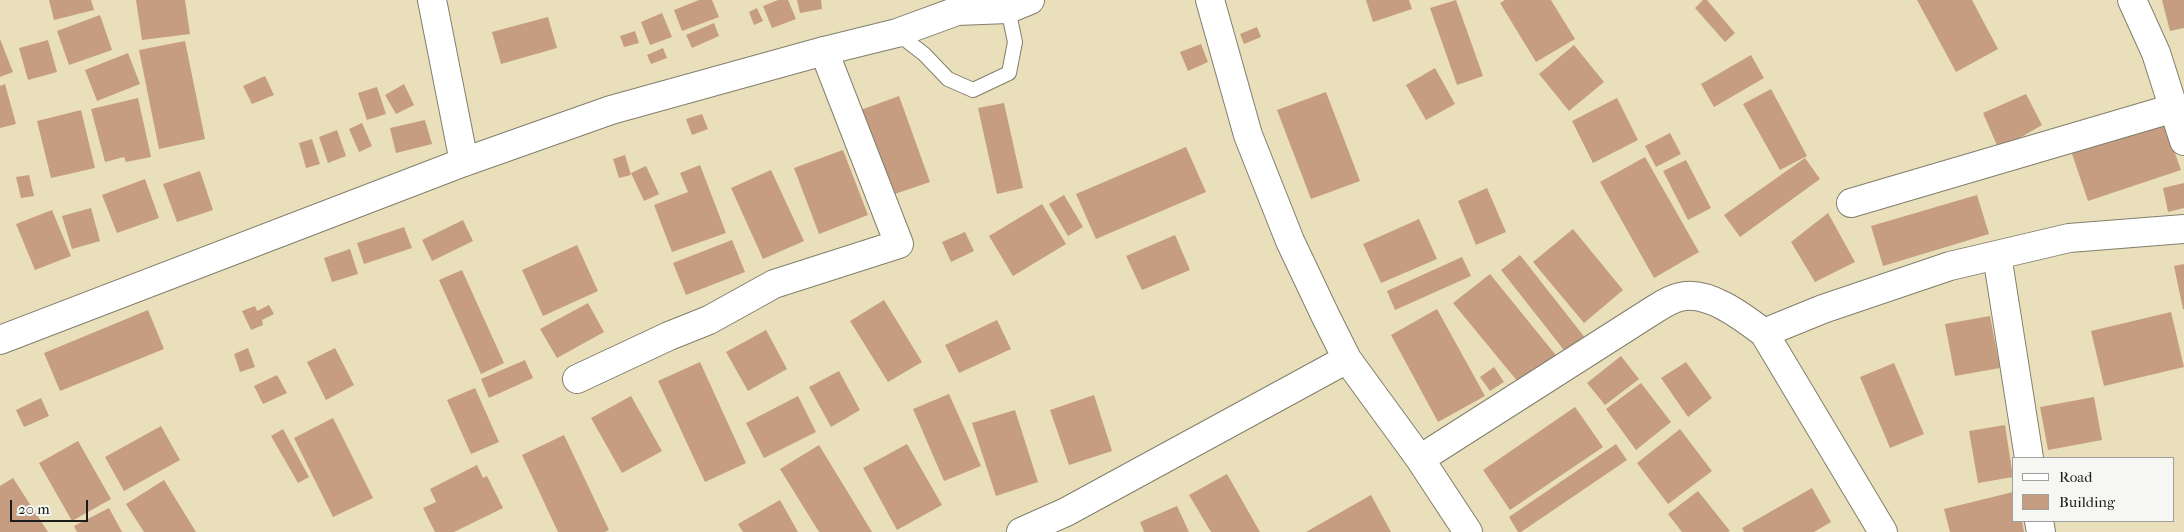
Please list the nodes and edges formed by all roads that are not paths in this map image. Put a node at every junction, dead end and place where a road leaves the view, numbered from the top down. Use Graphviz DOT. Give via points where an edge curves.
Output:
graph roads {
  1 [pos="432,0"];
  2 [pos="1210,0"];
  3 [pos="2132,0"];
  4 [pos="1019,5"];
  5 [pos="897,33"];
  6 [pos="824,51"];
  7 [pos="2174,108"];
  8 [pos="2184,141"];
  9 [pos="464,162"];
  10 [pos="1851,203"];
  11 [pos="2184,229"];
  12 [pos="1996,255"];
  13 [pos="1764,333"];
  14 [pos="0,340"];
  15 [pos="1347,359"];
  16 [pos="577,379"];
  17 [pos="2029,457"];
  18 [pos="1420,459"];
  19 [pos="1021,532"];
  20 [pos="1468,532"];
  21 [pos="1883,532"];
  1 -- 9 [label="street"];
  2 -- 15 [label="street" via="1248,135 1290,241"];
  3 -- 7 [label="street" via="2156,53"];
  4 -- 5 [label="street" via="957,11"];
  4 -- 5 [label="lane" via="1009,73 973,90 948,79"];
  5 -- 6 [label="street"];
  6 -- 9 [label="street" via="611,110"];
  6 -- 16 [label="street" via="898,244 774,284 709,320"];
  7 -- 8 [label="street"];
  7 -- 10 [label="street"];
  9 -- 14 [label="street"];
  11 -- 12 [label="street" via="2069,238"];
  12 -- 13 [label="street" via="1941,269 1823,309"];
  12 -- 17 [label="street"];
  13 -- 18 [label="street" via="1740,315 1706,298 1678,297"];
  13 -- 21 [label="street"];
  15 -- 18 [label="street"];
  15 -- 19 [label="street" via="1066,512"];
  18 -- 20 [label="street"];
}
